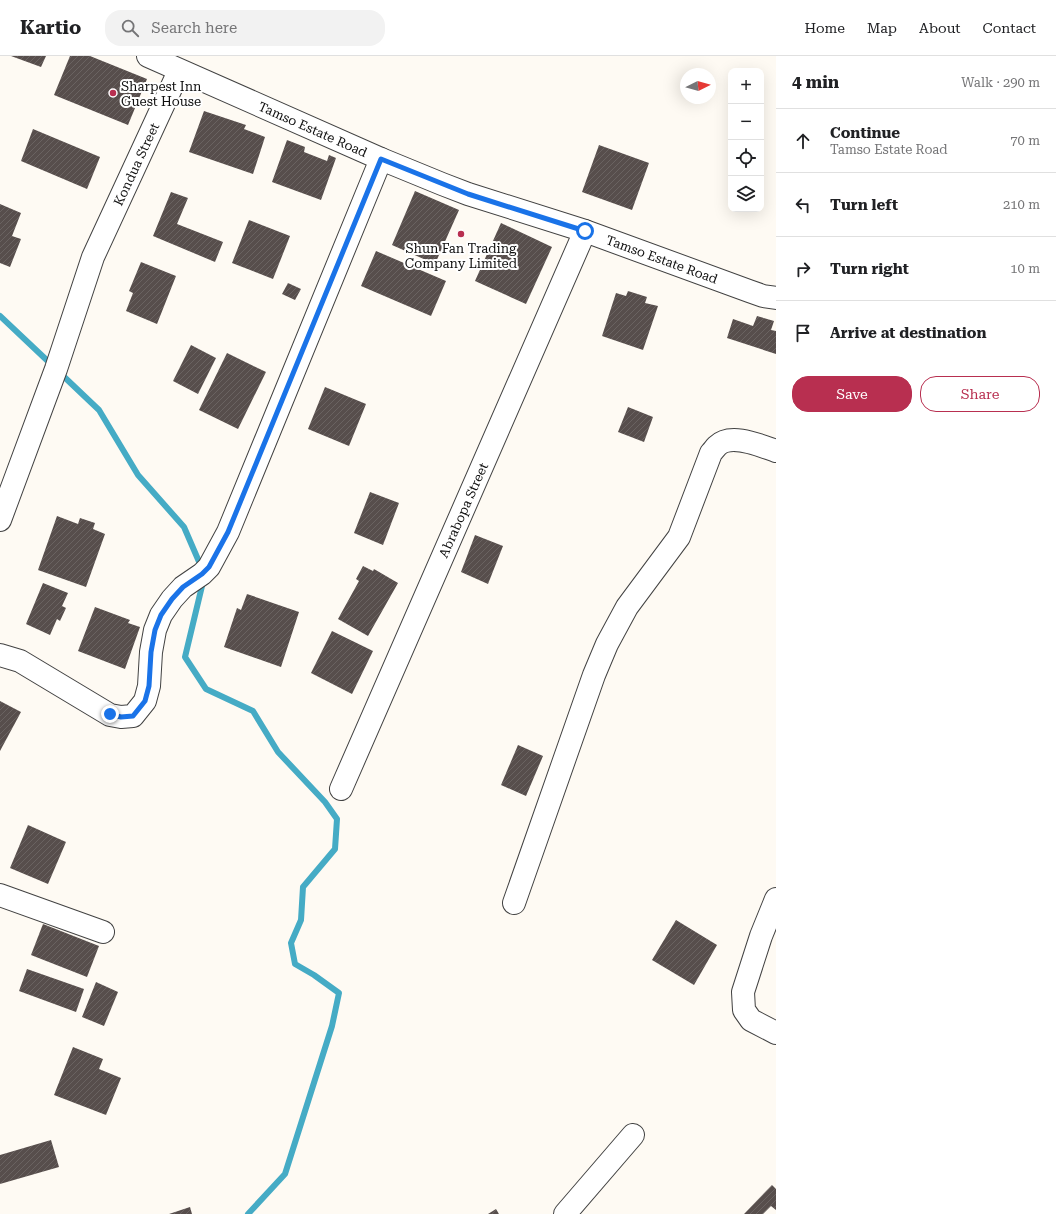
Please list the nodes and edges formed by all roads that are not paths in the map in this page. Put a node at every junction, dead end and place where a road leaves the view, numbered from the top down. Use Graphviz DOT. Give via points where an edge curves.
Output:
graph roads {
  1 [pos="148,56"];
  2 [pos="179,71"];
  3 [pos="381,159"];
  4 [pos="585,231"];
  5 [pos="776,298"];
  6 [pos="776,451"];
  7 [pos="0,520"];
  8 [pos="0,655"];
  9 [pos="341,789"];
  10 [pos="0,895"];
  11 [pos="776,898"];
  12 [pos="514,903"];
  13 [pos="103,932"];
  14 [pos="776,1033"];
  15 [pos="633,1135"];
  16 [pos="565,1214"];
  1 -- 2 [label="street, Tamso Estate Road"];
  2 -- 3 [label="street, Tamso Estate Road"];
  2 -- 7 [label="street, Kondua Street" via="93,257 56,369"];
  3 -- 4 [label="street, Tamso Estate Road" via="468,194"];
  3 -- 8 [label="street" via="228,532 209,567 183,587 161,615 155,630 145,701 133,716 121,717 110,714 20,661"];
  4 -- 5 [label="street, Tamso Estate Road" via="748,291"];
  4 -- 9 [label="street, Abrabopa Street"];
  6 -- 12 [label="street" via="736,440 718,445 711,453 679,537 627,607 607,644"];
  10 -- 13 [label="street"];
  11 -- 14 [label="street" via="743,992 744,1010 751,1020"];
  15 -- 16 [label="street"];
}
